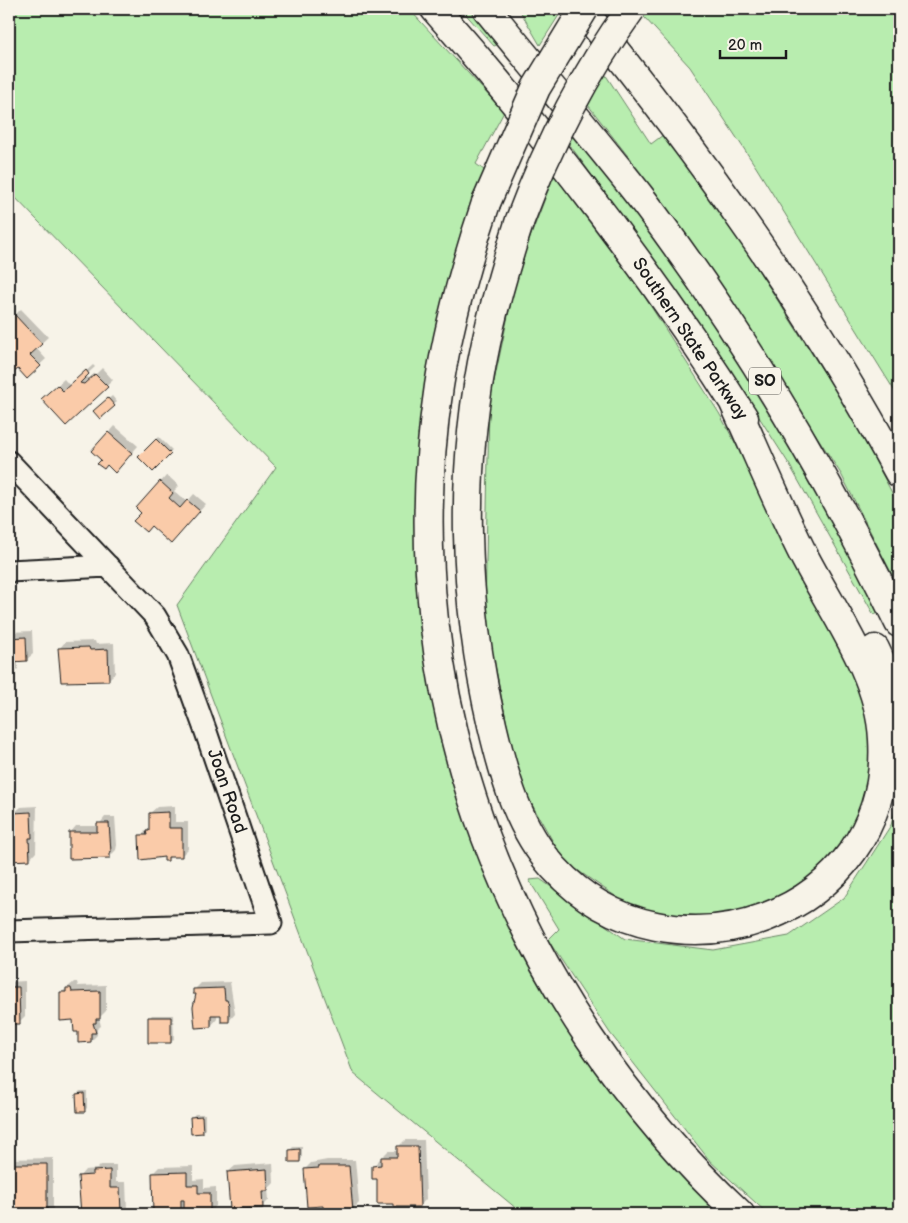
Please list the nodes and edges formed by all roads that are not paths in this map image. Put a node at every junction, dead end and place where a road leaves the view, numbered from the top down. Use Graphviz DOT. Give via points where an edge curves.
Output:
graph roads {
  1 [pos="487,9"];
  2 [pos="583,9"];
  3 [pos="631,9"];
  4 [pos="437,11"];
  5 [pos="734,403"];
  6 [pos="9,462"];
  7 [pos="899,473"];
  8 [pos="108,566"];
  9 [pos="9,571"];
  10 [pos="899,623"];
  11 [pos="899,700"];
  12 [pos="9,931"];
  13 [pos="740,1214"];
  1 -- 10 [label="highway, SO" via="640,197 733,330 822,477"];
  2 -- 7 [label="highway" via="682,134 753,235 843,373"];
  2 -- 13 [label="highway, bridge" via="536,88 486,202 460,288 436,414 430,492 434,606 445,684 462,764 479,821 502,881 544,966 582,1029 626,1090 666,1139"];
  3 -- 5 [label="highway, bridge" via="568,111 520,220 485,345 470,461 470,577 489,712 515,805 525,827 551,866 574,887 606,909 647,925 669,929 715,930 738,926 782,911 819,887 841,865 862,835 877,798 883,761 882,724 870,682 802,552"];
  4 -- 5 [label="highway, Southern State Parkway / SO" via="517,105 626,245"];
  5 -- 11 [label="highway, Southern State Parkway / SO" via="829,562"];
  6 -- 8 [label="street, Joan Road"];
  8 -- 9 [label="street"];
  8 -- 12 [label="street, Joan Road" via="155,616 178,655 271,923"];
}
